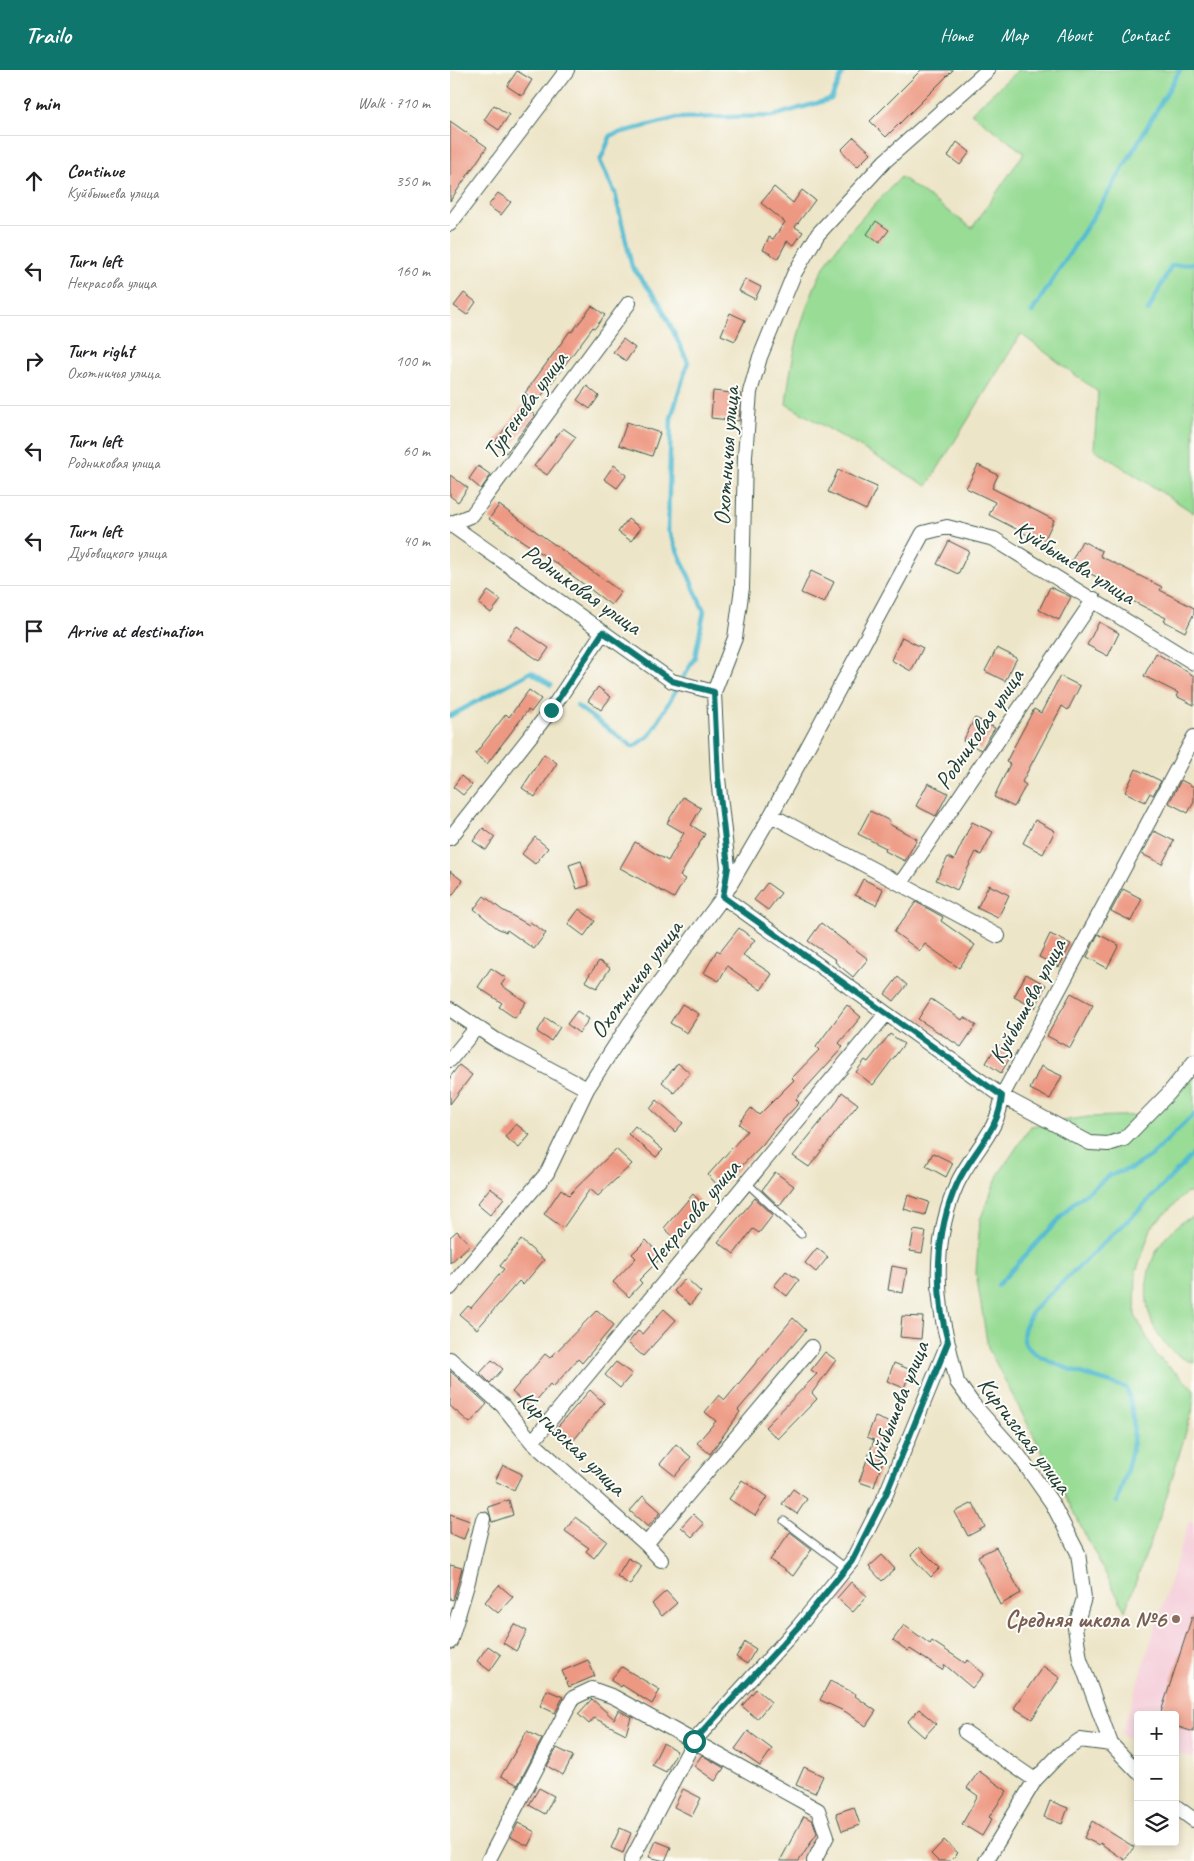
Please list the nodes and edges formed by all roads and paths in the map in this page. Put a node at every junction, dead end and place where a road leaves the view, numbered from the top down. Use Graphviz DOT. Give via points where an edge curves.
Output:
graph roads {
  1 [pos="567,70"];
  2 [pos="988,70"];
  3 [pos="450,224"];
  4 [pos="629,303"];
  5 [pos="450,524"];
  6 [pos="922,533"];
  7 [pos="1094,599"];
  8 [pos="603,632"];
  9 [pos="1194,663"];
  10 [pos="714,692"];
  11 [pos="1194,737"];
  12 [pos="771,815"];
  13 [pos="450,838"];
  14 [pos="901,884"];
  15 [pos="723,897"];
  16 [pos="998,936"];
  17 [pos="450,1009"];
  18 [pos="886,1015"];
  19 [pos="477,1027"];
  20 [pos="450,1060"];
  21 [pos="1194,1062"];
  22 [pos="587,1089"];
  23 [pos="1002,1096"];
  24 [pos="747,1183"];
  25 [pos="801,1234"];
  26 [pos="450,1287"];
  27 [pos="948,1342"];
  28 [pos="812,1347"];
  29 [pos="450,1359"];
  30 [pos="532,1442"];
  31 [pos="483,1519"];
  32 [pos="784,1521"];
  33 [pos="646,1544"];
  34 [pos="661,1560"];
  35 [pos="846,1568"];
  36 [pos="450,1642"];
  37 [pos="965,1732"];
  38 [pos="694,1741"];
  39 [pos="1110,1744"];
  40 [pos="1134,1768"];
  41 [pos="1034,1780"];
  42 [pos="1179,1809"];
  43 [pos="1194,1820"];
  44 [pos="488,1861"];
  45 [pos="631,1861"];
  46 [pos="814,1861"];
  47 [pos="986,1861"];
  1 -- 3 [label="street"];
  2 -- 10 [label="street, Охотничья улица" via="885,161 818,234 790,282 760,357 750,392 742,588 735,638"];
  4 -- 5 [label="street, Тургенева улица" via="472,515"];
  5 -- 8 [label="street, Родниковая улица"];
  6 -- 7 [label="street, Куйбышева улица" via="947,528 994,539"];
  6 -- 12 [label="street, Охотничья улица"];
  7 -- 9 [label="street, Куйбышева улица"];
  7 -- 14 [label="street, Родниковая улица"];
  8 -- 10 [label="street, Родниковая улица" via="672,681"];
  8 -- 13 [label="street" via="551,710"];
  10 -- 15 [label="street, Охотничья улица" via="718,778 728,867"];
  11 -- 23 [label="street, Куйбышева улица"];
  12 -- 14 [label="street"];
  12 -- 15 [label="street, Охотничья улица"];
  14 -- 16 [label="street"];
  15 -- 18 [label="street"];
  15 -- 22 [label="street, Охотничья улица" via="629,1024"];
  17 -- 19 [label="street"];
  18 -- 23 [label="street"];
  18 -- 24 [label="street, Некрасова улица"];
  19 -- 20 [label="street"];
  19 -- 22 [label="street"];
  21 -- 23 [label="street" via="1124,1139 1108,1144 1090,1143"];
  22 -- 26 [label="street, Охотничья улица" via="547,1172"];
  23 -- 27 [label="street, Куйбышева улица" via="1000,1112 957,1184 944,1225 938,1280"];
  24 -- 25 [label="lane"];
  24 -- 30 [label="street, Некрасова улица"];
  27 -- 35 [label="street, Куйбышева улица" via="886,1494"];
  27 -- 39 [label="street, Киргизская улица" via="957,1382 1025,1464 1052,1503 1078,1553 1084,1598 1075,1628 1079,1651"];
  28 -- 33 [label="street"];
  29 -- 30 [label="street, Киргизская улица" via="503,1406"];
  30 -- 33 [label="street, Киргизская улица"];
  31 -- 36 [label="street"];
  32 -- 35 [label="lane"];
  33 -- 34 [label="street, Киргизская улица"];
  35 -- 38 [label="street, Куйбышева улица" via="798,1627"];
  37 -- 41 [label="street"];
  38 -- 44 [label="street" via="614,1697 592,1689 573,1698"];
  38 -- 45 [label="street, Куйбышева улица"];
  38 -- 46 [label="street" via="818,1810 827,1836"];
  39 -- 40 [label="street, Киргизская улица"];
  39 -- 41 [label="street" via="1080,1740 1060,1754"];
  41 -- 47 [label="street"];
  42 -- 43 [label="street"];
}
